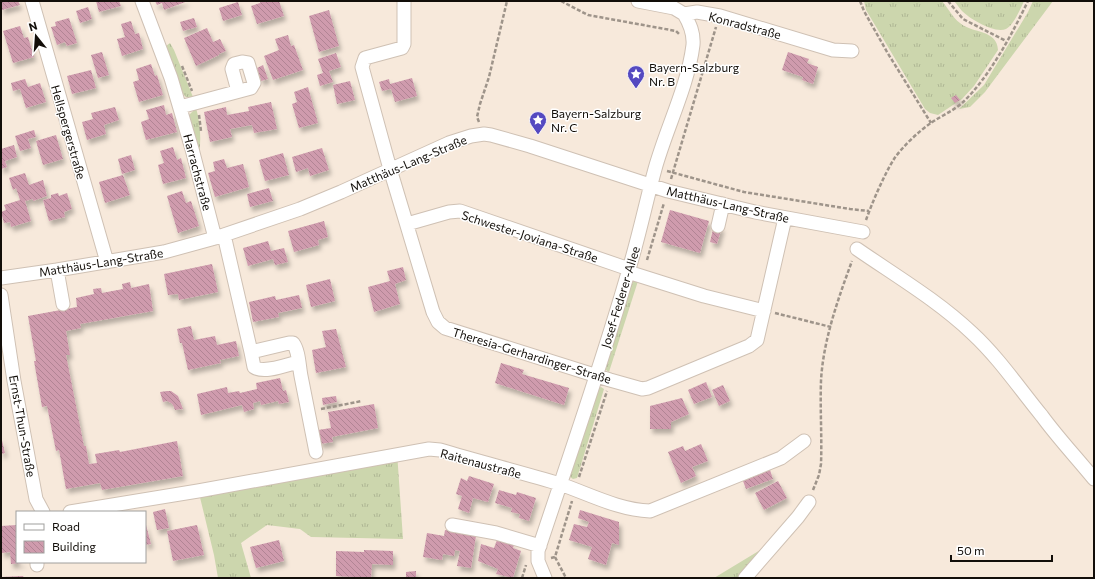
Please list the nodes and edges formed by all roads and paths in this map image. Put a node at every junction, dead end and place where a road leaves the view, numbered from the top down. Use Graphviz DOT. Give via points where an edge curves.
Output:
graph roads {
  1 [pos="32,1"];
  2 [pos="142,1"];
  3 [pos="404,1"];
  4 [pos="508,1"];
  5 [pos="561,1"];
  6 [pos="638,1"];
  7 [pos="860,1"];
  8 [pos="948,1"];
  9 [pos="1028,1"];
  10 [pos="684,14"];
  11 [pos="1016,25"];
  12 [pos="679,35"];
  13 [pos="1006,41"];
  14 [pos="852,51"];
  15 [pos="238,91"];
  16 [pos="180,106"];
  17 [pos="930,123"];
  18 [pos="484,134"];
  19 [pos="655,168"];
  20 [pos="390,169"];
  21 [pos="651,185"];
  22 [pos="723,204"];
  23 [pos="869,211"];
  24 [pos="785,218"];
  25 [pos="407,224"];
  26 [pos="718,226"];
  27 [pos="863,232"];
  28 [pos="219,237"];
  29 [pos="857,249"];
  30 [pos="107,262"];
  31 [pos="57,270"];
  32 [pos="629,271"];
  33 [pos="1,278"];
  34 [pos="1,295"];
  35 [pos="63,304"];
  36 [pos="764,311"];
  37 [pos="830,326"];
  38 [pos="251,352"];
  39 [pos="298,362"];
  40 [pos="596,376"];
  41 [pos="362,402"];
  42 [pos="308,411"];
  43 [pos="804,441"];
  44 [pos="316,452"];
  45 [pos="1094,479"];
  46 [pos="560,484"];
  47 [pos="809,502"];
  48 [pos="41,511"];
  49 [pos="76,511"];
  50 [pos="452,525"];
  51 [pos="540,546"];
  52 [pos="555,557"];
  53 [pos="545,578"];
  54 [pos="566,578"];
  55 [pos="745,578"];
  1 -- 30 [label="street, Hellspergerstraße"];
  2 -- 16 [label="street, Harrachstraße"];
  3 -- 20 [label="street, Theresia-Gerhardinger-Straße" via="402,48 365,58 362,67"];
  4 -- 18 [label="path" via="477,117"];
  5 -- 12 [label="path" via="588,15 676,32"];
  6 -- 10 [label="street, Konradstraße" via="674,8"];
  7 -- 17 [label="path"];
  8 -- 13 [label="path" via="963,18"];
  9 -- 11 [label="path"];
  10 -- 14 [label="street, Konradstraße" via="697,12 720,16 833,50"];
  10 -- 19 [label="street, Josef-Federer-Allee" via="692,33 690,64"];
  15 -- 16 [label="street"];
  16 -- 28 [label="street, Harrachstraße"];
  18 -- 20 [label="street, Matthäus-Lang-Straße" via="449,143"];
  18 -- 21 [label="street, Matthäus-Lang-Straße"];
  19 -- 21 [label="street, Josef-Federer-Allee"];
  19 -- 23 [label="path" via="744,192"];
  20 -- 25 [label="street, Theresia-Gerhardinger-Straße"];
  20 -- 28 [label="street, Matthäus-Lang-Straße" via="300,209"];
  21 -- 22 [label="street, Matthäus-Lang-Straße"];
  21 -- 32 [label="street, Josef-Federer-Allee"];
  22 -- 24 [label="street, Matthäus-Lang-Straße"];
  22 -- 26 [label="street"];
  24 -- 27 [label="street, Matthäus-Lang-Straße"];
  24 -- 36 [label="street, Theresia-Gerhardinger-Straße"];
  25 -- 32 [label="street, Schwester-Joviana-Straße" via="460,211"];
  25 -- 40 [label="street, Theresia-Gerhardinger-Straße" via="433,312 445,328"];
  28 -- 30 [label="street, Matthäus-Lang-Straße" via="164,252"];
  28 -- 38 [label="street, Harrachstraße"];
  29 -- 45 [label="street" via="926,295 972,332 997,358"];
  30 -- 31 [label="street, Matthäus-Lang-Straße"];
  31 -- 33 [label="street, Matthäus-Lang-Straße"];
  31 -- 35 [label="street"];
  32 -- 36 [label="street, Schwester-Joviana-Straße" via="704,296"];
  32 -- 40 [label="street, Josef-Federer-Allee"];
  34 -- 48 [label="street, Ernst-Thun-Straße" via="36,499"];
  36 -- 37 [label="path"];
  36 -- 40 [label="street, Theresia-Gerhardinger-Straße" via="758,340 749,346 648,388 642,389"];
  38 -- 39 [label="street, Harrachstraße" via="254,367 258,370"];
  38 -- 39 [label="street" via="293,343"];
  39 -- 42 [label="street"];
  40 -- 46 [label="street, Josef-Federer-Allee"];
  41 -- 42 [label="path"];
  42 -- 44 [label="street"];
  43 -- 46 [label="street, Raitenaustraße" via="781,458 650,511 618,505"];
  46 -- 49 [label="street, Raitenaustraße" via="429,449"];
  46 -- 51 [label="street, Josef-Federer-Allee"];
  47 -- 55 [label="street"];
  50 -- 51 [label="street" via="496,533"];
  51 -- 53 [label="street, Josef-Federer-Allee" via="538,561"];
  52 -- 54 [label="path"];
}
